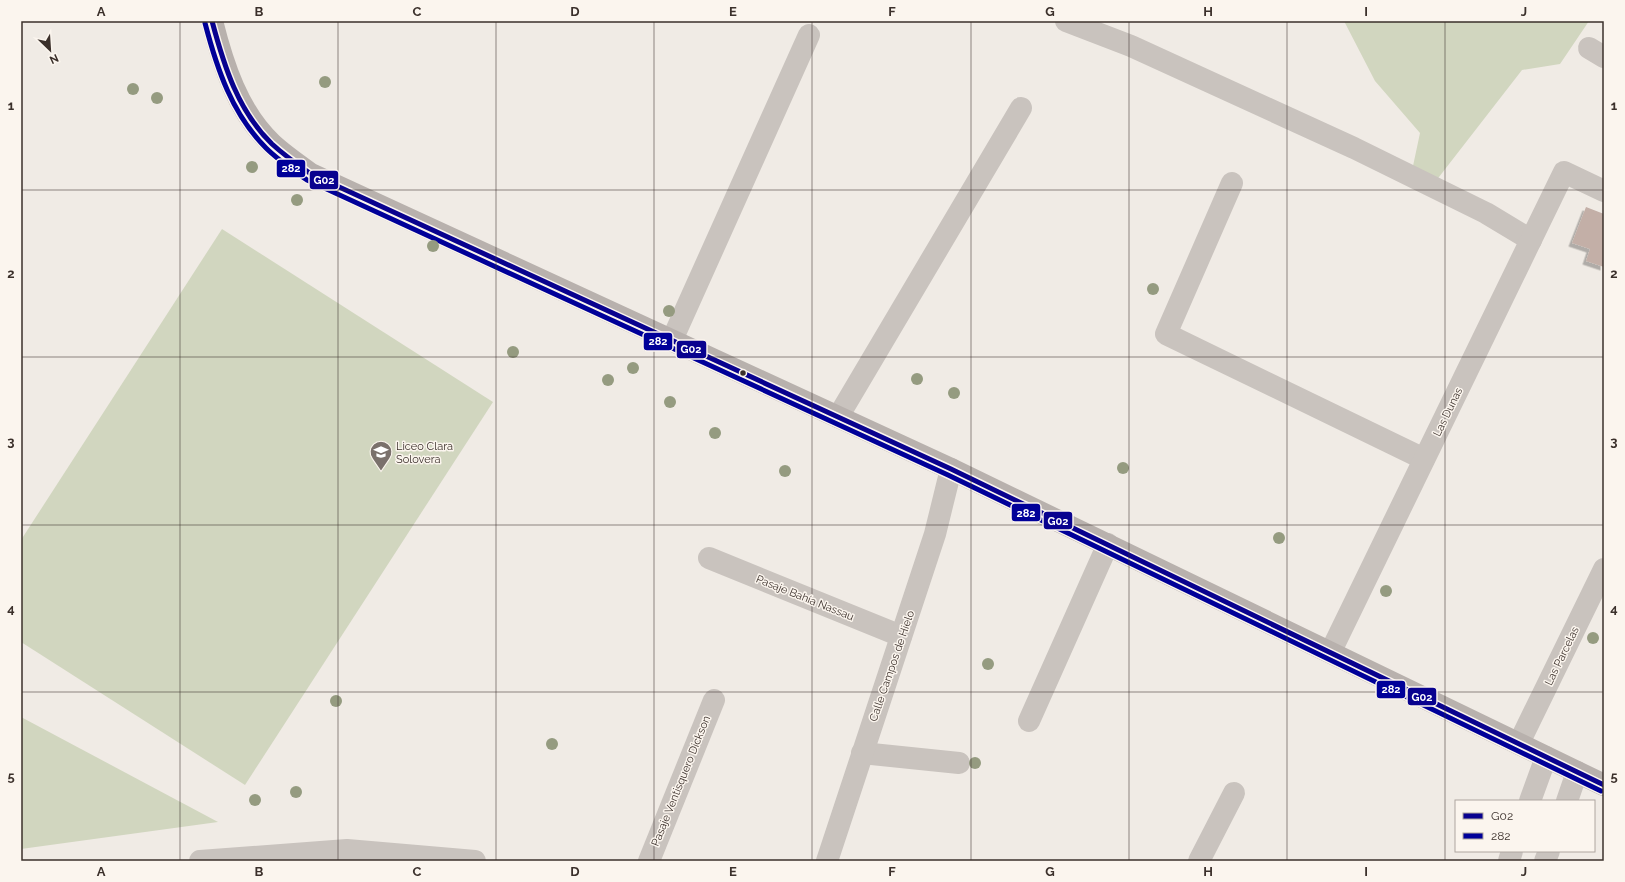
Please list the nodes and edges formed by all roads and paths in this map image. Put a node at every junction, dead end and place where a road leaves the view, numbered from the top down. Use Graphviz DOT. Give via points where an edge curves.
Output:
graph roads {
  1 [pos="212,21"];
  2 [pos="1066,21"];
  3 [pos="809,34"];
  4 [pos="1021,108"];
  5 [pos="1232,183"];
  6 [pos="1604,191"];
  7 [pos="1531,240"];
  8 [pos="672,340"];
  9 [pos="838,417"];
  10 [pos="1424,459"];
  11 [pos="951,468"];
  12 [pos="1108,544"];
  13 [pos="709,558"];
  14 [pos="1604,569"];
  15 [pos="901,636"];
  16 [pos="1331,651"];
  17 [pos="714,700"];
  18 [pos="1029,721"];
  19 [pos="1519,743"];
  20 [pos="862,753"];
  21 [pos="1546,757"];
  22 [pos="959,763"];
  23 [pos="1577,772"];
  24 [pos="1604,785"];
  25 [pos="1234,794"];
  26 [pos="1530,800"];
  27 [pos="1567,800"];
  28 [pos="267,858"];
  29 [pos="411,858"];
  30 [pos="200,861"];
  31 [pos="475,861"];
  32 [pos="649,861"];
  33 [pos="827,861"];
  34 [pos="1199,861"];
  1 -- 8 [label="main road" via="225,66 243,107 256,126 290,160 340,188"];
  2 -- 7 [label="street" via="1131,46 1354,148 1486,213"];
  3 -- 8 [label="street"];
  4 -- 9 [label="street"];
  5 -- 10 [label="street" via="1166,334"];
  6 -- 7 [label="street, Las Dunas" via="1564,172"];
  7 -- 10 [label="street, Las Dunas"];
  8 -- 9 [label="main road"];
  9 -- 11 [label="main road"];
  10 -- 16 [label="street, Las Dunas"];
  11 -- 12 [label="main road"];
  11 -- 15 [label="street, Calle Campos de Hielo" via="935,534"];
  12 -- 16 [label="main road"];
  12 -- 18 [label="street"];
  13 -- 15 [label="street, Pasaje Bahía Nassau"];
  14 -- 19 [label="street, Las Parcelas"];
  15 -- 20 [label="street, Calle Campos de Hielo"];
  16 -- 19 [label="main road"];
  17 -- 32 [label="street, Pasaje Ventisquero Dickson"];
  19 -- 21 [label="main road"];
  20 -- 22 [label="street"];
  20 -- 33 [label="street, Calle Campos de Hielo"];
  21 -- 23 [label="main road"];
  21 -- 26 [label="street"];
  23 -- 24 [label="main road"];
  23 -- 27 [label="street"];
  25 -- 34 [label="street"];
  28 -- 29 [label="street" via="347,850"];
  28 -- 30 [label="street"];
  29 -- 31 [label="street"];
}
